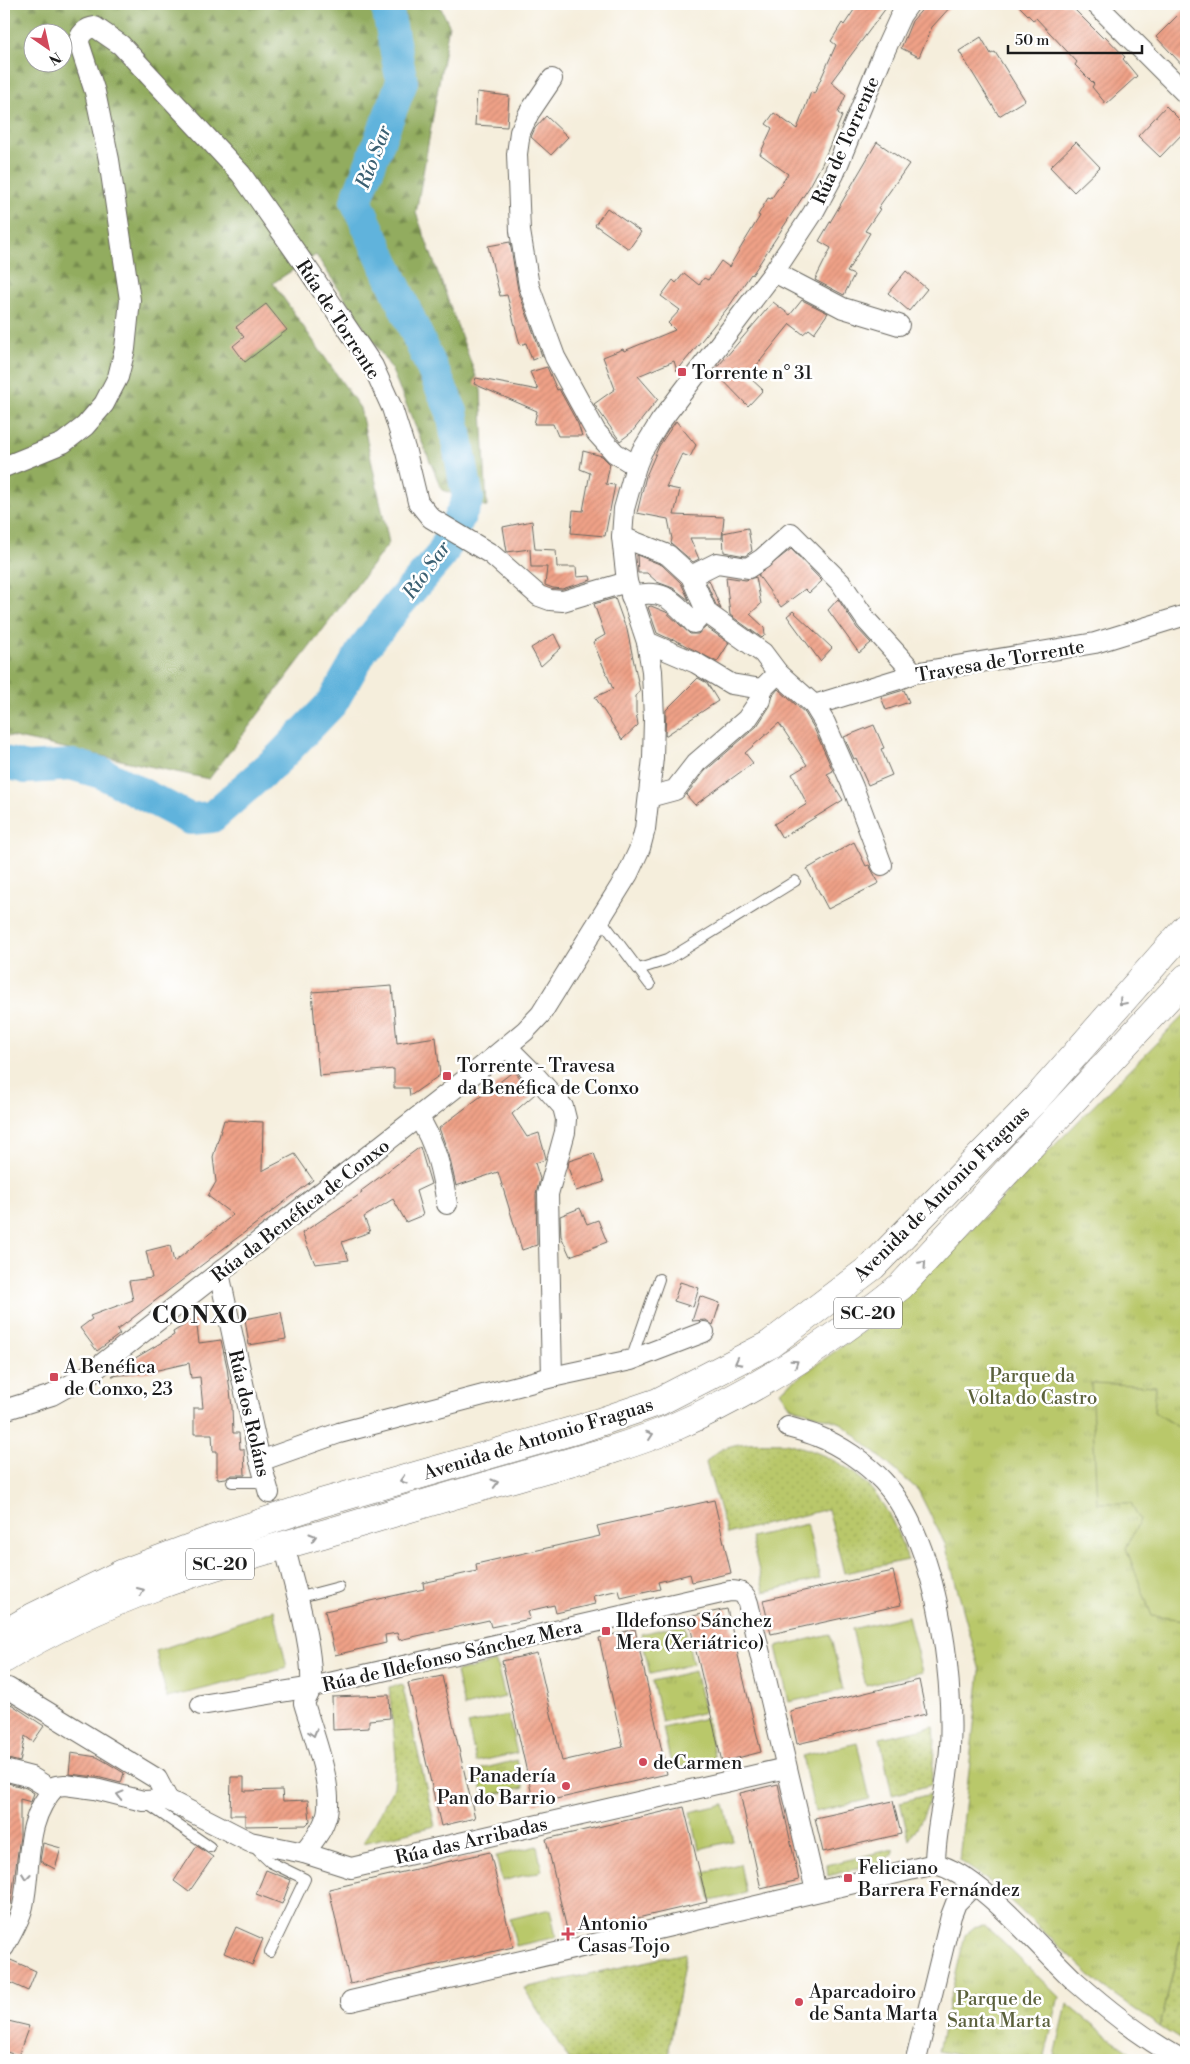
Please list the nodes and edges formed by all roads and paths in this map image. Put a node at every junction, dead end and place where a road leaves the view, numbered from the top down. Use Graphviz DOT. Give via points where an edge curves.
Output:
graph roads {
  1 [pos="908,4"];
  2 [pos="1096,4"];
  3 [pos="552,79"];
  4 [pos="1186,94"];
  5 [pos="774,272"];
  6 [pos="899,324"];
  7 [pos="636,466"];
  8 [pos="4,467"];
  9 [pos="622,537"];
  10 [pos="691,576"];
  11 [pos="629,589"];
  12 [pos="706,610"];
  13 [pos="1186,615"];
  14 [pos="647,642"];
  15 [pos="778,673"];
  16 [pos="914,673"];
  17 [pos="762,689"];
  18 [pos="814,705"];
  19 [pos="649,797"];
  20 [pos="882,865"];
  21 [pos="795,881"];
  22 [pos="600,918"];
  23 [pos="1186,928"];
  24 [pos="639,969"];
  25 [pos="1186,978"];
  26 [pos="650,986"];
  27 [pos="507,1047"];
  28 [pos="418,1116"];
  29 [pos="447,1204"];
  30 [pos="219,1273"];
  31 [pos="659,1279"];
  32 [pos="704,1332"];
  33 [pos="631,1360"];
  34 [pos="552,1377"];
  35 [pos="4,1410"];
  36 [pos="788,1427"];
  37 [pos="260,1461"];
  38 [pos="232,1482"];
  39 [pos="268,1488"];
  40 [pos="243,1529"];
  41 [pos="288,1560"];
  42 [pos="339,1587"];
  43 [pos="297,1598"];
  44 [pos="114,1604"];
  45 [pos="4,1615"];
  46 [pos="4,1634"];
  47 [pos="4,1659"];
  48 [pos="6,1684"];
  49 [pos="312,1687"];
  50 [pos="201,1705"];
  51 [pos="786,1768"];
  52 [pos="4,1770"];
  53 [pos="52,1790"];
  54 [pos="168,1800"];
  55 [pos="143,1801"];
  56 [pos="250,1842"];
  57 [pos="210,1847"];
  58 [pos="304,1853"];
  59 [pos="935,1864"];
  60 [pos="974,1885"];
  61 [pos="816,1891"];
  62 [pos="4,1947"];
  63 [pos="270,1952"];
  64 [pos="351,2002"];
  65 [pos="916,2060"];
  66 [pos="1183,2060"];
  1 -- 5 [label="street, Rúa de Torrente" via="881,58 824,194"];
  2 -- 4 [label="street"];
  3 -- 7 [label="street" via="520,132 517,154 520,231 529,286 555,357 596,432 615,453"];
  5 -- 6 [label="street" via="843,308"];
  5 -- 7 [label="street, Rúa de Torrente" via="660,422"];
  7 -- 9 [label="street, Rúa de Torrente" via="624,509"];
  8 -- 11 [label="street, Rúa de Torrente" via="63,443 85,426 104,404 118,377 125,349 130,300 109,160 95,92 79,43 84,31 99,29 121,45 241,174 373,366 392,408 418,502 431,518 468,539 501,562 539,596 550,600"];
  9 -- 10 [label="street" via="668,555"];
  9 -- 11 [label="street, Rúa de Torrente"];
  10 -- 12 [label="street"];
  10 -- 16 [label="street" via="717,563 748,568 791,533 840,583 867,621"];
  11 -- 12 [label="street" via="663,595 694,623"];
  11 -- 14 [label="street, Rúa de Torrente"];
  12 -- 15 [label="street" via="763,652"];
  13 -- 16 [label="street, Travesa de Torrente" via="1095,643"];
  14 -- 17 [label="street" via="696,663 732,684"];
  14 -- 19 [label="street, Rúa de Torrente" via="654,720"];
  15 -- 17 [label="street"];
  15 -- 18 [label="street"];
  16 -- 18 [label="street, Travesa de Torrente"];
  17 -- 19 [label="street" via="760,700 747,719 696,764 676,790"];
  18 -- 20 [label="street" via="853,786"];
  19 -- 22 [label="street, Rúa da Benéfica de Conxo" via="640,848"];
  21 -- 24 [label="lane" via="667,960"];
  22 -- 24 [label="lane"];
  22 -- 27 [label="street, Rúa da Benéfica de Conxo" via="541,1014"];
  23 -- 40 [label="highway, Avenida de Antonio Fraguas / SC-20, one-way" via="1036,1099 872,1266 769,1345 641,1408"];
  24 -- 26 [label="lane"];
  44 -- 25 [label="highway, Avenida de Antonio Fraguas / SC-20, one-way" via="152,1586 233,1560 591,1455 670,1428 784,1371 852,1325 901,1286"];
  27 -- 28 [label="street, Rúa da Benéfica de Conxo"];
  27 -- 34 [label="street" via="563,1108 566,1120 548,1194"];
  28 -- 29 [label="street" via="432,1139"];
  28 -- 30 [label="street, Rúa da Benéfica de Conxo"];
  30 -- 35 [label="street, Rúa da Benéfica de Conxo" via="88,1375 52,1395"];
  30 -- 37 [label="street, Rúa dos Roláns"];
  31 -- 33 [label="lane"];
  32 -- 33 [label="street"];
  33 -- 34 [label="street"];
  34 -- 37 [label="street" via="339,1433"];
  36 -- 59 [label="street" via="834,1445 882,1480 906,1517 926,1568 944,1639 950,1701 948,1767"];
  37 -- 39 [label="street, Rúa dos Roláns"];
  38 -- 39 [label="lane"];
  40 -- 45 [label="highway" via="188,1535 134,1553"];
  40 -- 46 [label="highway, Avenida de Antonio Fraguas / SC-20" via="123,1573"];
  41 -- 43 [label="street"];
  42 -- 43 [label="lane"];
  43 -- 49 [label="street" via="307,1642"];
  44 -- 47 [label="highway, Avenida de Antonio Fraguas / SC-20" via="37,1638"];
  44 -- 48 [label="highway" via="78,1635"];
  48 -- 54 [label="street" via="158,1778"];
  49 -- 50 [label="street, Rúa de Ildefonso Sánchez Mera"];
  49 -- 51 [label="street, Rúa de Ildefonso Sánchez Mera" via="741,1592 746,1596"];
  49 -- 58 [label="street, one-way" via="304,1703 325,1775 329,1803 325,1821"];
  51 -- 58 [label="street, Rúa das Arribadas" via="351,1868"];
  51 -- 61 [label="street"];
  52 -- 53 [label="street" via="31,1776"];
  55 -- 53 [label="street, one-way" via="76,1786 56,1786"];
  53 -- 62 [label="street, one-way" via="39,1810 29,1840 23,1906"];
  54 -- 55 [label="street"];
  54 -- 56 [label="street, Rúa das Arribadas"];
  55 -- 57 [label="lane"];
  56 -- 58 [label="street, Rúa das Arribadas"];
  56 -- 63 [label="lane" via="270,1862 306,1879"];
  59 -- 60 [label="street" via="956,1871"];
  59 -- 61 [label="street"];
  60 -- 65 [label="street" via="956,1903 951,1916"];
  60 -- 66 [label="street" via="1108,2009"];
  61 -- 64 [label="street"];
}
